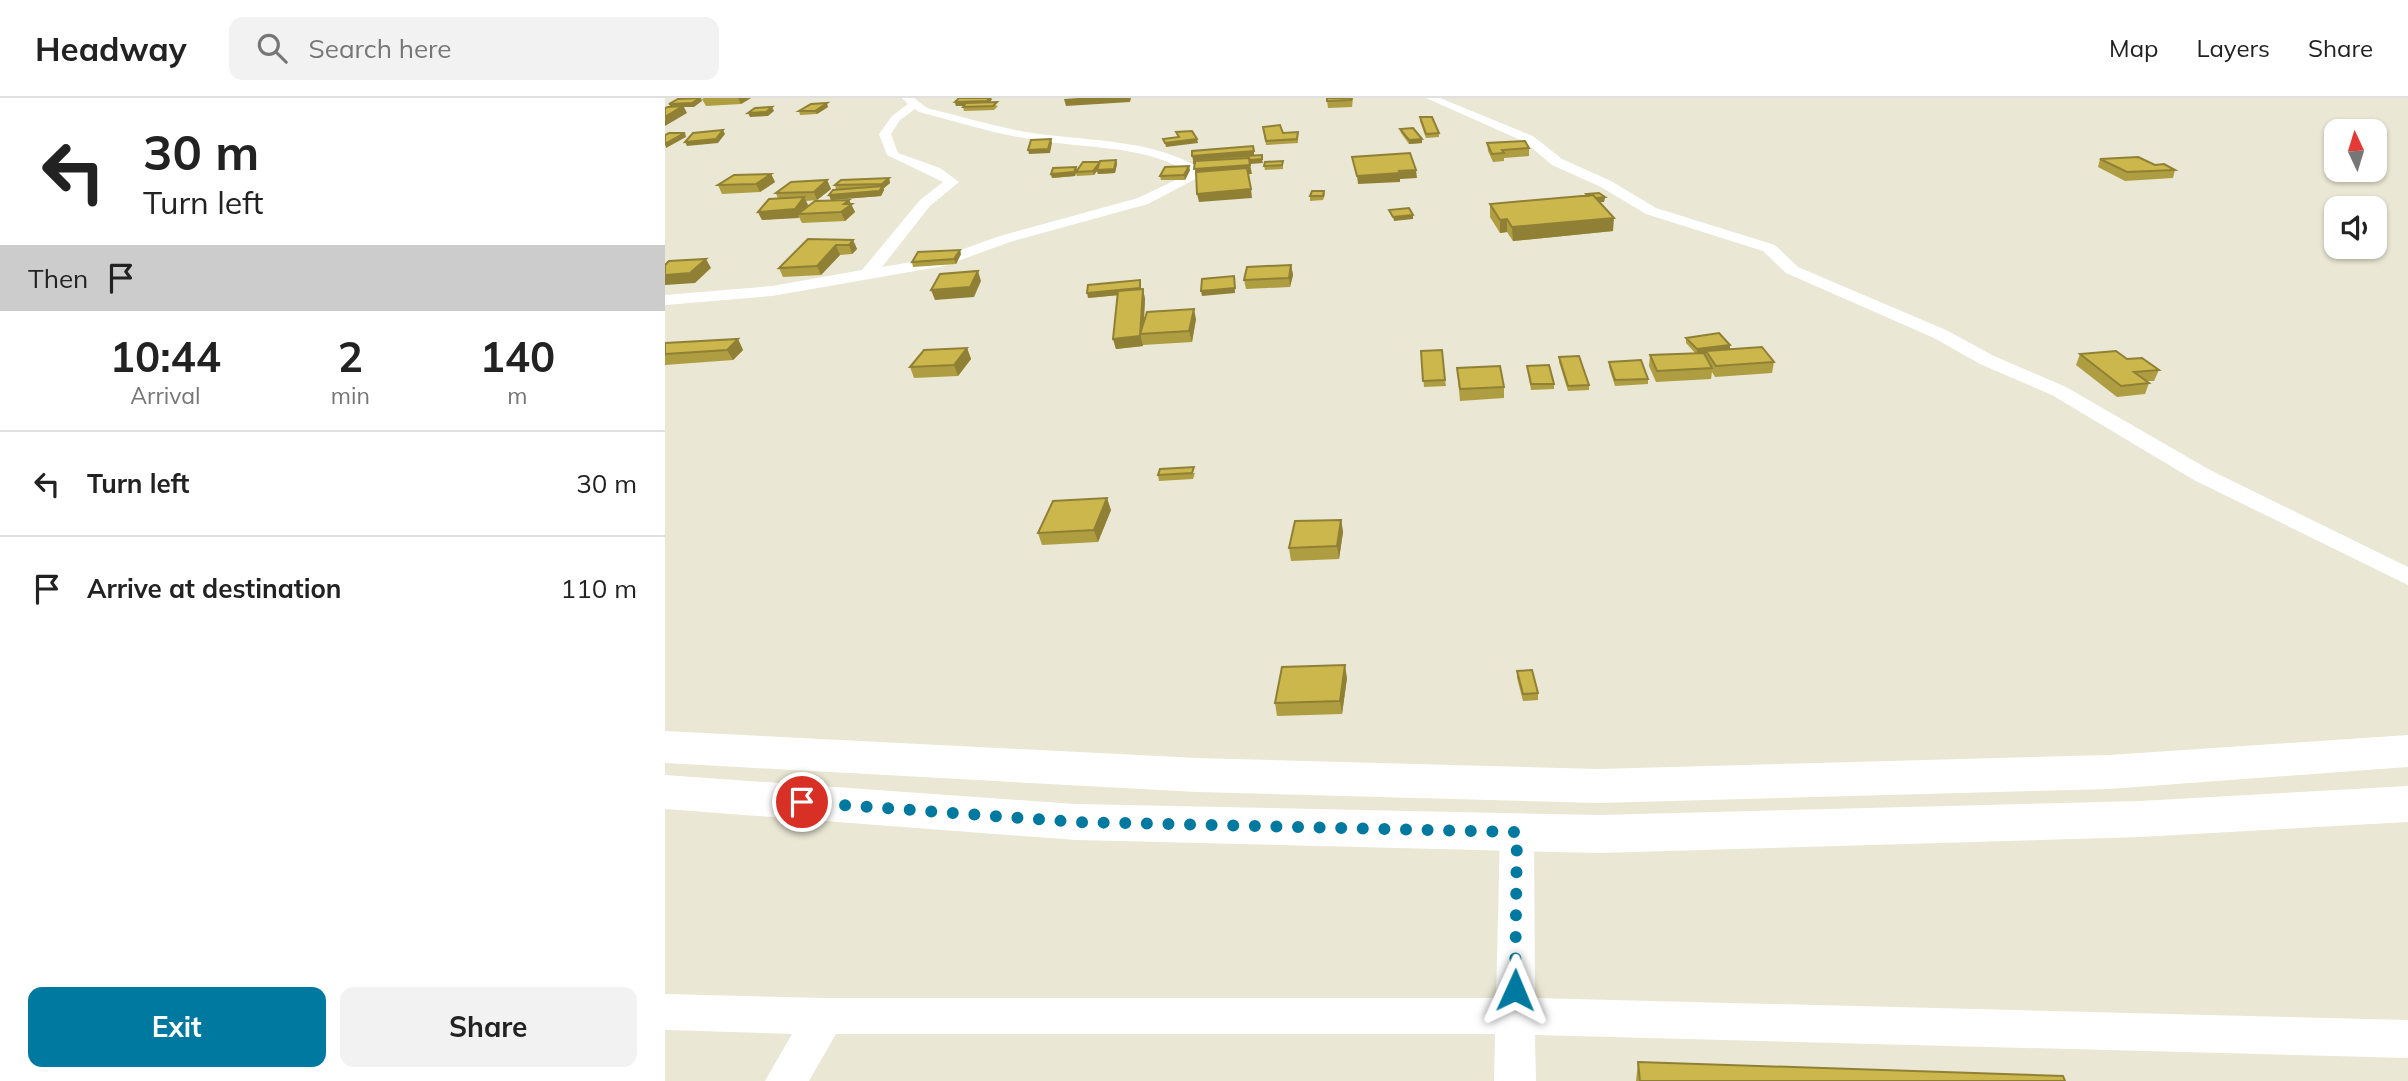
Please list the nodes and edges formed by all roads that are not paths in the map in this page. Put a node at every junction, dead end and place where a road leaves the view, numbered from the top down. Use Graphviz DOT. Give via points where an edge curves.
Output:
graph roads {
  1 [pos="1431,98"];
  2 [pos="910,101"];
  3 [pos="868,274"];
  4 [pos="665,300"];
  5 [pos="2408,577"];
  6 [pos="665,747"];
  7 [pos="2408,751"];
  8 [pos="665,792"];
  9 [pos="2408,804"];
  10 [pos="1517,832"];
  11 [pos="665,1012"];
  12 [pos="825,1016"];
  13 [pos="1514,1016"];
  14 [pos="2408,1039"];
  15 [pos="786,1081"];
  16 [pos="1515,1081"];
  1 -- 5 [label="street" via="1529,139 1557,162 1607,184 1651,211 1769,248 1792,271 2059,391 2202,475"];
  2 -- 3 [label="street" via="885,134 888,147 893,155 952,182 925,203"];
  2 -- 3 [label="street" via="923,110 1024,135 1159,155 1193,170 1192,177 1143,201 944,261"];
  3 -- 4 [label="street" via="772,291"];
  6 -- 7 [label="main road" via="1197,775 1598,786 2109,772"];
  8 -- 10 [label="main road" via="1076,822"];
  9 -- 10 [label="main road" via="2140,819 1599,834"];
  10 -- 13 [label="street"];
  11 -- 12 [label="street"];
  12 -- 13 [label="street"];
  12 -- 15 [label="street"];
  13 -- 14 [label="street"];
  13 -- 16 [label="street"];
}
